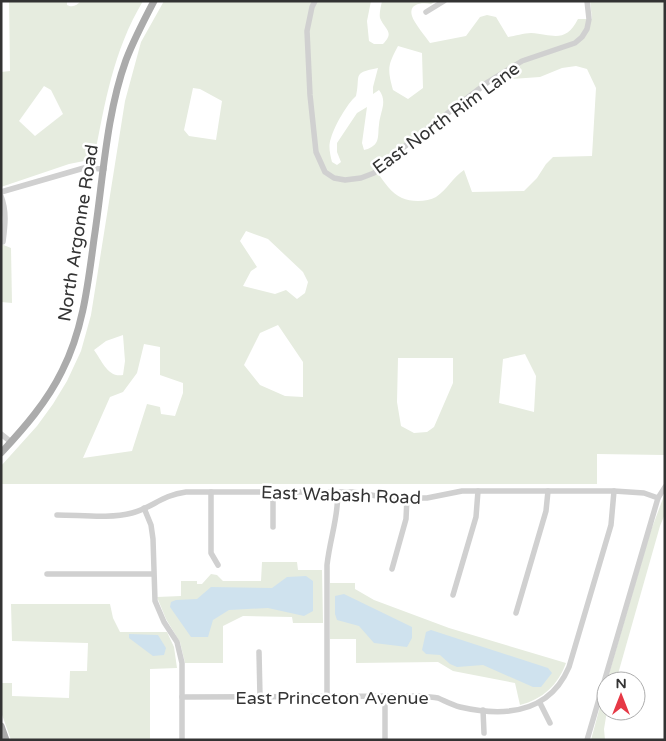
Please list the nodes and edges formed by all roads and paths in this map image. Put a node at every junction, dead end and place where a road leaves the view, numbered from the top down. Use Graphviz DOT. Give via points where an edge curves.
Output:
graph roads {
  1 [pos="154,1"];
  2 [pos="315,1"];
  3 [pos="444,1"];
  4 [pos="587,1"];
  5 [pos="426,12"];
  6 [pos="104,169"];
  7 [pos="49,178"];
  8 [pos="51,185"];
  9 [pos="1,194"];
  10 [pos="3,242"];
  11 [pos="1,434"];
  12 [pos="11,442"];
  13 [pos="1,453"];
  14 [pos="665,487"];
  15 [pos="614,490"];
  16 [pos="478,491"];
  17 [pos="548,491"];
  18 [pos="211,492"];
  19 [pos="273,492"];
  20 [pos="338,492"];
  21 [pos="407,498"];
  22 [pos="658,498"];
  23 [pos="144,508"];
  24 [pos="57,515"];
  25 [pos="273,527"];
  26 [pos="218,565"];
  27 [pos="392,569"];
  28 [pos="47,574"];
  29 [pos="153,574"];
  30 [pos="453,595"];
  31 [pos="516,613"];
  32 [pos="259,652"];
  33 [pos="327,696"];
  34 [pos="385,696"];
  35 [pos="182,697"];
  36 [pos="260,697"];
  37 [pos="540,703"];
  38 [pos="483,710"];
  39 [pos="550,723"];
  40 [pos="1,726"];
  41 [pos="484,733"];
  42 [pos="6,740"];
  43 [pos="182,740"];
  44 [pos="385,740"];
  45 [pos="587,740"];
  1 -- 6 [label="main road, North Argonne Road" via="126,61"];
  2 -- 4 [label="street, East North Rim Lane" via="307,32 316,152 325,172 345,180 374,173 488,82 522,61 575,43 587,29"];
  3 -- 5 [label="street"];
  6 -- 7 [label="street" via="84,168"];
  6 -- 12 [label="main road, North Argonne Road" via="85,302 76,337 62,372 43,404"];
  7 -- 8 [label="street"];
  7 -- 9 [label="street"];
  9 -- 10 [label="street" via="5,207"];
  11 -- 12 [label="street"];
  12 -- 13 [label="main road, North Argonne Road"];
  14 -- 22 [label="street"];
  15 -- 17 [label="street, East Wabash Road"];
  15 -- 22 [label="street, East Wabash Road"];
  15 -- 37 [label="street" via="611,525 569,667 557,689"];
  16 -- 17 [label="street, East Wabash Road"];
  16 -- 21 [label="street, East Wabash Road"];
  16 -- 30 [label="street" via="476,516"];
  17 -- 31 [label="street" via="546,512"];
  18 -- 19 [label="street, East Wabash Road"];
  18 -- 23 [label="street, East Wabash Road" via="172,494"];
  18 -- 26 [label="street" via="211,553"];
  19 -- 20 [label="street, East Wabash Road"];
  19 -- 25 [label="street"];
  20 -- 21 [label="street, East Wabash Road"];
  20 -- 33 [label="street" via="338,511 327,565"];
  21 -- 27 [label="street" via="406,519"];
  22 -- 45 [label="street"];
  23 -- 24 [label="street, East Wabash Road" via="118,515"];
  23 -- 29 [label="street" via="153,539"];
  28 -- 29 [label="street"];
  29 -- 35 [label="street" via="158,612 180,650"];
  32 -- 36 [label="street"];
  33 -- 34 [label="street, East Princeton Avenue"];
  33 -- 36 [label="street, East Princeton Avenue"];
  34 -- 38 [label="street, East Princeton Avenue" via="422,696"];
  34 -- 44 [label="street"];
  35 -- 36 [label="street, East Princeton Avenue"];
  35 -- 43 [label="street"];
  37 -- 38 [label="street, East Princeton Avenue" via="516,710"];
  37 -- 39 [label="street"];
  38 -- 41 [label="street"];
  40 -- 42 [label="main road"];
}
